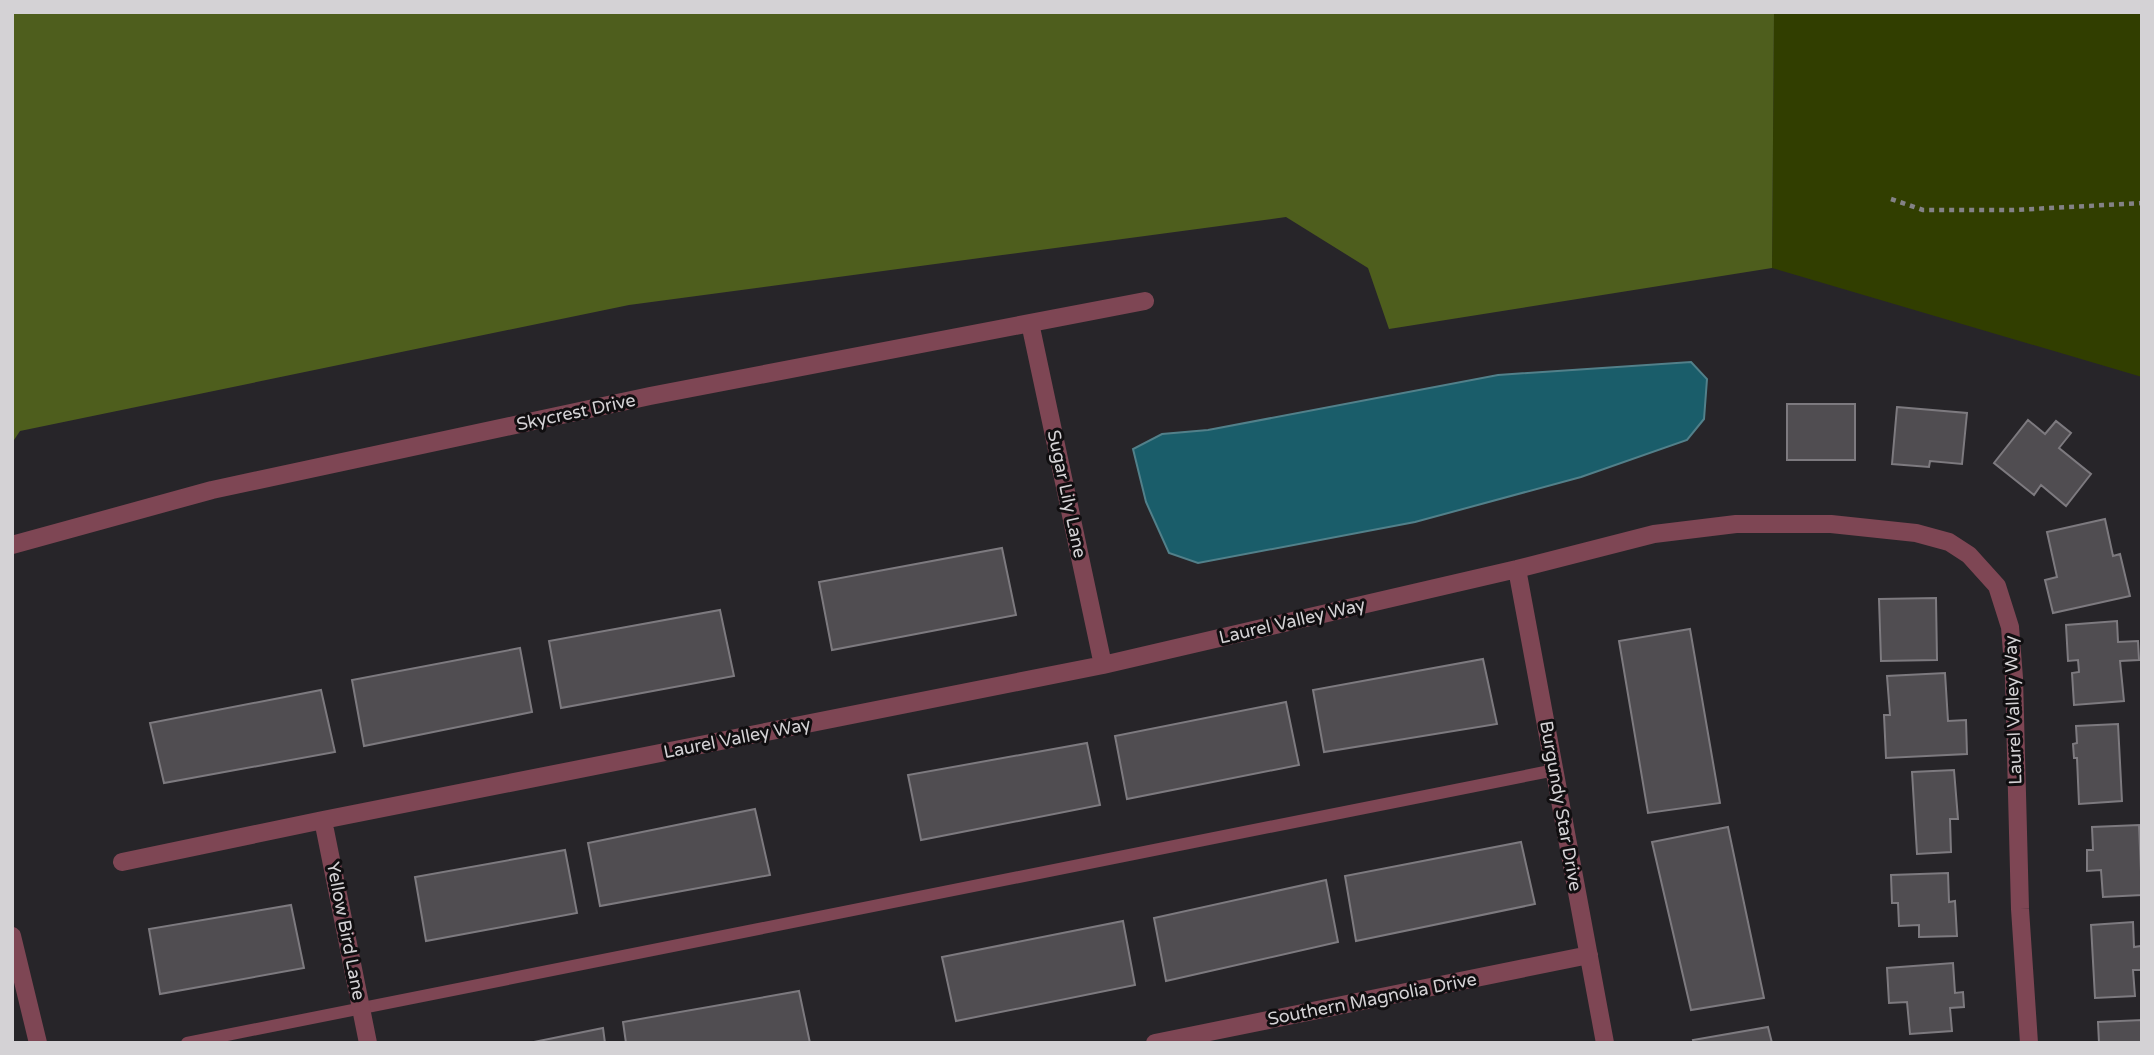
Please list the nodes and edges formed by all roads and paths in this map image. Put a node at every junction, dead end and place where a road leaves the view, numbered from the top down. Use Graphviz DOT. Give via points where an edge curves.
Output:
graph roads {
  1 [pos="1891,199"];
  2 [pos="2142,203"];
  3 [pos="1144,301"];
  4 [pos="1030,323"];
  5 [pos="12,545"];
  6 [pos="1517,569"];
  7 [pos="1103,665"];
  8 [pos="1555,770"];
  9 [pos="323,820"];
  10 [pos="122,862"];
  11 [pos="12,936"];
  12 [pos="1589,955"];
  13 [pos="361,1008"];
  14 [pos="38,1043"];
  15 [pos="187,1043"];
  16 [pos="368,1043"];
  17 [pos="1155,1043"];
  18 [pos="1605,1043"];
  19 [pos="2029,1043"];
  1 -- 2 [label="path" via="1923,210"];
  3 -- 4 [label="street, Skycrest Drive"];
  4 -- 5 [label="street, Skycrest Drive" via="650,396 240,484"];
  4 -- 7 [label="street, Sugar Lily Lane"];
  6 -- 7 [label="street, Laurel Valley Way"];
  6 -- 8 [label="street, Burgundy Star Drive"];
  6 -- 19 [label="street, Laurel Valley Way" via="1654,534 1736,524 1831,524 1916,533 1949,542 1969,555 1997,586 2010,627"];
  7 -- 9 [label="street, Laurel Valley Way"];
  8 -- 12 [label="street, Burgundy Star Drive"];
  8 -- 13 [label="lane"];
  9 -- 10 [label="street, Laurel Valley Way"];
  9 -- 13 [label="street, Yellow Bird Lane"];
  11 -- 14 [label="street"];
  12 -- 17 [label="street, Southern Magnolia Drive"];
  12 -- 18 [label="street, Burgundy Star Drive"];
  13 -- 15 [label="lane"];
  13 -- 16 [label="street, Yellow Bird Lane"];
}
